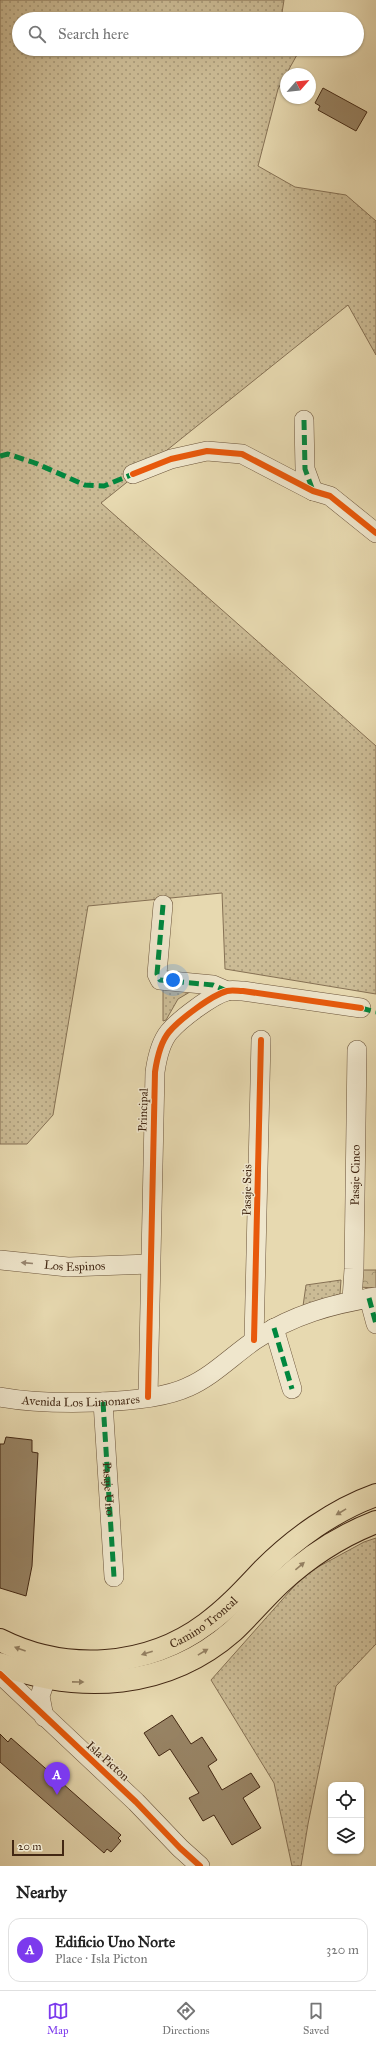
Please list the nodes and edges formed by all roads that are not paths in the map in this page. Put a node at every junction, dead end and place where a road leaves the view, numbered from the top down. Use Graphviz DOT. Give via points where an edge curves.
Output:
graph roads {
  1 [pos="304,420"];
  2 [pos="133,474"];
  3 [pos="313,491"];
  4 [pos="376,533"];
  5 [pos="163,905"];
  6 [pos="227,991"];
  7 [pos="361,1008"];
  8 [pos="261,1040"];
  9 [pos="357,1050"];
  10 [pos="0,1260"];
  11 [pos="150,1264"];
  12 [pos="366,1298"];
  13 [pos="376,1324"];
  14 [pos="274,1328"];
  15 [pos="254,1340"];
  16 [pos="292,1389"];
  17 [pos="0,1396"];
  18 [pos="148,1397"];
  19 [pos="103,1402"];
  20 [pos="376,1495"];
  21 [pos="376,1522"];
  22 [pos="114,1577"];
  23 [pos="0,1640"];
  24 [pos="0,1664"];
  25 [pos="0,1674"];
  26 [pos="46,1678"];
  27 [pos="44,1717"];
  28 [pos="200,1866"];
  1 -- 3 [label="street" via="306,469"];
  2 -- 3 [label="street" via="171,459 208,451 242,454"];
  3 -- 4 [label="street" via="330,496"];
  5 -- 6 [label="street" via="157,974 160,980 213,984"];
  6 -- 7 [label="street"];
  6 -- 11 [label="street, Principal" via="184,1017 168,1032 158,1055 155,1080"];
  8 -- 15 [label="street, Pasaje Seis"];
  9 -- 12 [label="street, Pasaje Cinco" via="354,1269"];
  11 -- 10 [label="street, Los Espinos, one-way" via="68,1267"];
  11 -- 18 [label="street, Principal"];
  12 -- 13 [label="street, Pasaje Cinco"];
  12 -- 14 [label="street, Avenida Los Limonares" via="318,1309"];
  14 -- 15 [label="street, Avenida Los Limonares"];
  14 -- 16 [label="street"];
  15 -- 18 [label="street, Avenida Los Limonares" via="200,1381 175,1392"];
  17 -- 19 [label="street, Avenida Los Limonares" via="37,1401"];
  18 -- 19 [label="street, Avenida Los Limonares"];
  19 -- 22 [label="street, Pasaje Uno"];
  20 -- 23 [label="main road, Camino Troncal, one-way" via="347,1508 295,1542 206,1624 157,1650 121,1660 77,1662 33,1654"];
  26 -- 21 [label="main road, Camino Troncal, one-way" via="71,1682 116,1682 155,1674 186,1661 232,1631 305,1562 338,1540"];
  24 -- 26 [label="main road, Camino Troncal"];
  25 -- 27 [label="street, Isla Picton"];
  26 -- 27 [label="street" via="40,1696"];
  27 -- 28 [label="street, Isla Picton" via="136,1802"];
}
